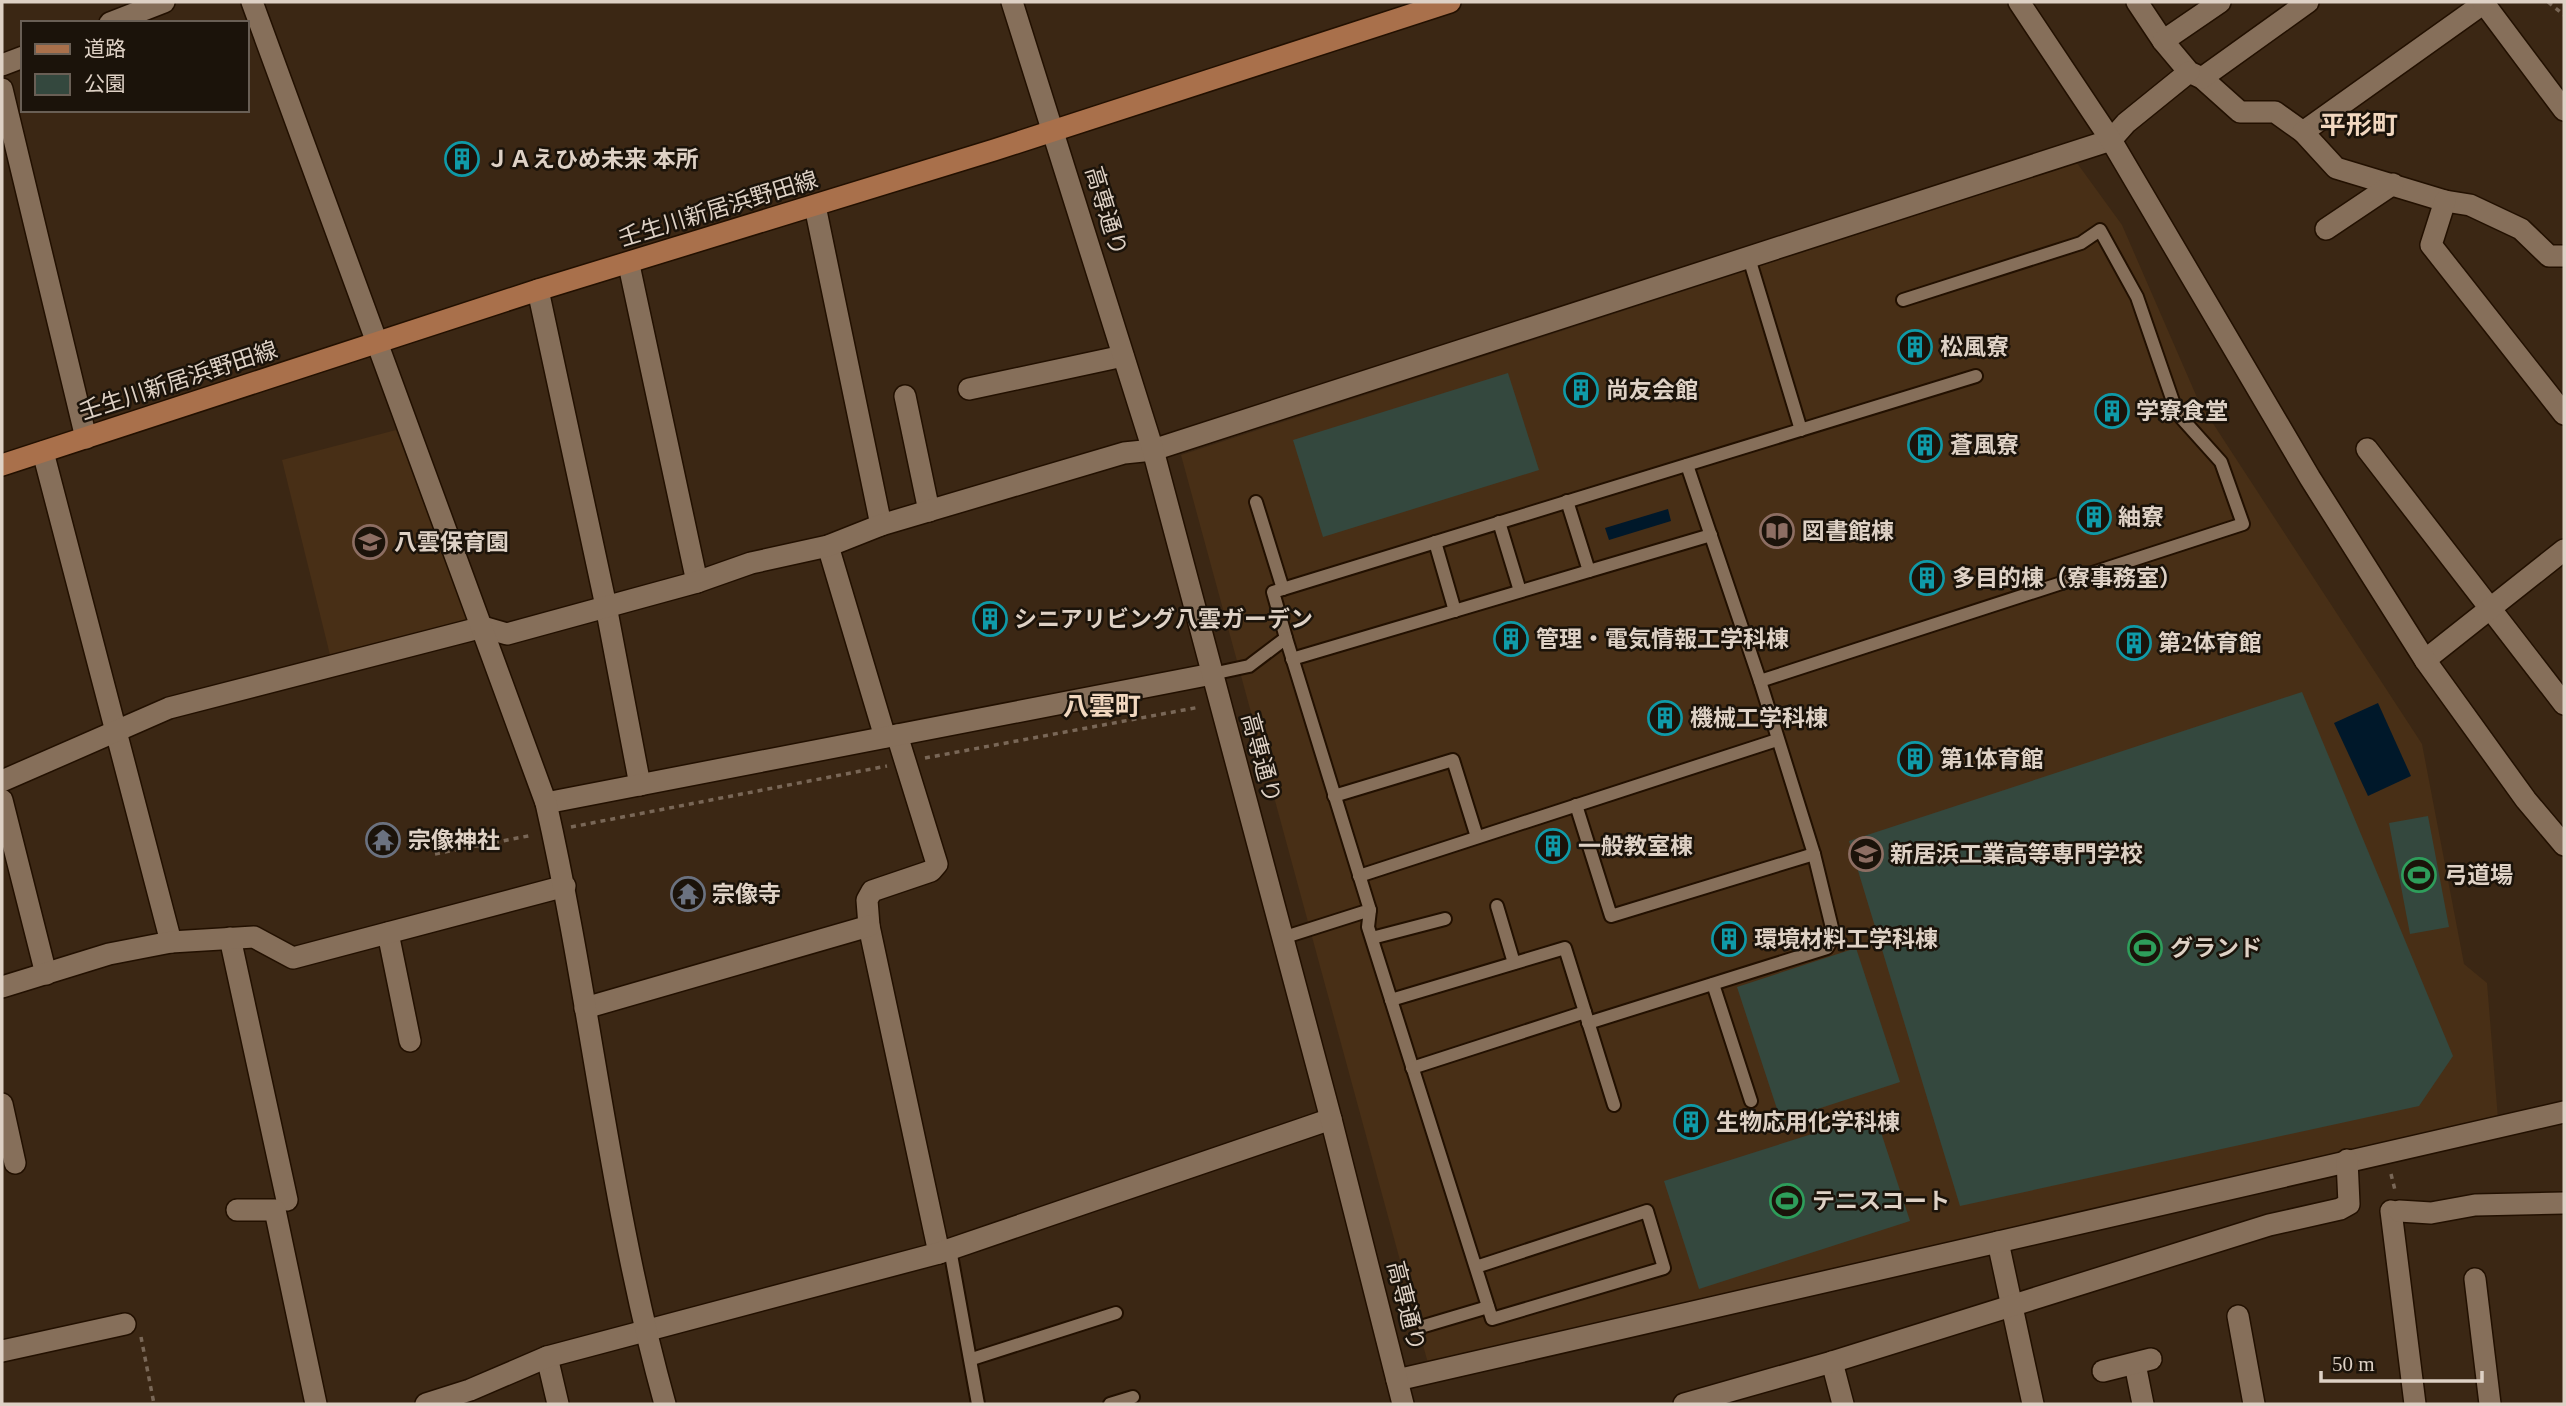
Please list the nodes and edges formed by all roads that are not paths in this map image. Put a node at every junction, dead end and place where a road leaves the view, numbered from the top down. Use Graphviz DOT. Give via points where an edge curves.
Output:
graph roads {
  1 [pos="164,2"];
  2 [pos="252,2"];
  3 [pos="1012,2"];
  4 [pos="1450,2"];
  5 [pos="2019,2"];
  6 [pos="2137,2"];
  7 [pos="2220,2"];
  8 [pos="2308,2"];
  9 [pos="2484,3"];
  10 [pos="115,21"];
  11 [pos="2163,41"];
  12 [pos="21,58"];
  13 [pos="2,65"];
  14 [pos="2195,75"];
  15 [pos="2,89"];
  16 [pos="2564,110"];
  17 [pos="1053,129"];
  18 [pos="2303,132"];
  19 [pos="2111,140"];
  20 [pos="2393,184"];
  21 [pos="2445,201"];
  22 [pos="815,206"];
  23 [pos="2326,229"];
  24 [pos="2564,256"];
  25 [pos="1749,258"];
  26 [pos="629,264"];
  27 [pos="538,290"];
  28 [pos="1903,300"];
  29 [pos="379,345"];
  30 [pos="1123,356"];
  31 [pos="1976,376"];
  32 [pos="969,389"];
  33 [pos="905,396"];
  34 [pos="2564,414"];
  35 [pos="1801,430"];
  36 [pos="86,438"];
  37 [pos="2367,449"];
  38 [pos="1153,450"];
  39 [pos="43,452"];
  40 [pos="1687,465"];
  41 [pos="2,466"];
  42 [pos="1567,501"];
  43 [pos="1256,502"];
  44 [pos="929,511"];
  45 [pos="1500,522"];
  46 [pos="881,525"];
  47 [pos="1712,535"];
  48 [pos="1435,542"];
  49 [pos="828,546"];
  50 [pos="2564,551"];
  51 [pos="1589,571"];
  52 [pos="697,582"];
  53 [pos="1283,589"];
  54 [pos="1520,591"];
  55 [pos="606,606"];
  56 [pos="2491,609"];
  57 [pos="1455,611"];
  58 [pos="483,626"];
  59 [pos="1286,638"];
  60 [pos="1292,659"];
  61 [pos="2425,660"];
  62 [pos="1212,674"];
  63 [pos="1760,681"];
  64 [pos="2564,704"];
  65 [pos="116,730"];
  66 [pos="891,736"];
  67 [pos="1777,740"];
  68 [pos="2,781"];
  69 [pos="640,785"];
  70 [pos="1334,796"];
  71 [pos="2,800"];
  72 [pos="546,803"];
  73 [pos="1576,805"];
  74 [pos="1477,837"];
  75 [pos="2564,845"];
  76 [pos="1814,854"];
  77 [pos="1359,876"];
  78 [pos="565,886"];
  79 [pos="1497,906"];
  80 [pos="1370,910"];
  81 [pos="1445,919"];
  82 [pos="869,926"];
  83 [pos="388,933"];
  84 [pos="230,938"];
  85 [pos="1282,938"];
  86 [pos="1372,938"];
  87 [pos="171,942"];
  88 [pos="1514,963"];
  89 [pos="46,974"];
  90 [pos="1713,984"];
  91 [pos="2,987"];
  92 [pos="1391,1000"];
  93 [pos="586,1008"];
  94 [pos="1586,1017"];
  95 [pos="410,1041"];
  96 [pos="1412,1068"];
  97 [pos="1751,1101"];
  98 [pos="2,1104"];
  99 [pos="1614,1105"];
  100 [pos="2564,1112"];
  101 [pos="1331,1119"];
  102 [pos="2347,1160"];
  103 [pos="15,1163"];
  104 [pos="287,1200"];
  105 [pos="2564,1203"];
  106 [pos="237,1210"];
  107 [pos="1998,1242"];
  108 [pos="944,1251"];
  109 [pos="1476,1267"];
  110 [pos="2475,1279"];
  111 [pos="2012,1304"];
  112 [pos="1488,1307"];
  113 [pos="1116,1313"];
  114 [pos="2238,1316"];
  115 [pos="125,1324"];
  116 [pos="1424,1326"];
  117 [pos="644,1331"];
  118 [pos="2,1351"];
  119 [pos="547,1357"];
  120 [pos="972,1359"];
  121 [pos="1832,1362"];
  122 [pos="2104,1371"];
  123 [pos="1397,1380"];
  124 [pos="1133,1397"];
  125 [pos="316,1404"];
  126 [pos="426,1404"];
  127 [pos="558,1404"];
  128 [pos="665,1404"];
  129 [pos="978,1404"];
  130 [pos="1110,1404"];
  131 [pos="1403,1404"];
  132 [pos="1684,1404"];
  133 [pos="1843,1404"];
  134 [pos="2033,1404"];
  135 [pos="2143,1404"];
  136 [pos="2254,1404"];
  137 [pos="2414,1404"];
  138 [pos="2490,1404"];
  1 -- 10 [label="street"];
  2 -- 29 [label="street"];
  3 -- 17 [label="street, 高専通り"];
  4 -- 17 [label="main road, 壬生川新居浜野田線"];
  5 -- 19 [label="street"];
  6 -- 11 [label="street"];
  7 -- 11 [label="street"];
  8 -- 14 [label="street"];
  9 -- 16 [label="street"];
  9 -- 18 [label="street"];
  11 -- 14 [label="street"];
  12 -- 13 [label="street"];
  14 -- 18 [label="street" via="2240,112 2275,112"];
  14 -- 19 [label="street"];
  15 -- 36 [label="street"];
  17 -- 22 [label="main road, 壬生川新居浜野田線"];
  17 -- 30 [label="street, 高専通り"];
  18 -- 20 [label="street" via="2336,168"];
  19 -- 25 [label="street"];
  19 -- 61 [label="street" via="2310,478"];
  20 -- 21 [label="street"];
  20 -- 23 [label="street"];
  21 -- 24 [label="street" via="2470,205 2521,229 2549,256"];
  21 -- 34 [label="street" via="2431,245"];
  22 -- 26 [label="main road, 壬生川新居浜野田線"];
  22 -- 46 [label="street"];
  25 -- 35 [label="lane"];
  25 -- 38 [label="street"];
  26 -- 27 [label="main road, 壬生川新居浜野田線"];
  26 -- 52 [label="street"];
  27 -- 29 [label="main road, 壬生川新居浜野田線"];
  27 -- 55 [label="street"];
  28 -- 63 [label="lane" via="2081,243 2100,230 2137,297 2177,413 2221,462 2243,524"];
  29 -- 36 [label="main road, 壬生川新居浜野田線"];
  29 -- 58 [label="street"];
  30 -- 32 [label="street"];
  30 -- 38 [label="street, 高専通り"];
  31 -- 35 [label="lane"];
  33 -- 44 [label="street"];
  35 -- 40 [label="lane"];
  36 -- 39 [label="main road, 壬生川新居浜野田線"];
  37 -- 56 [label="street"];
  38 -- 44 [label="street" via="1124,453"];
  38 -- 62 [label="street, 高専通り"];
  39 -- 41 [label="main road, 壬生川新居浜野田線"];
  39 -- 65 [label="street"];
  40 -- 42 [label="lane"];
  40 -- 47 [label="lane"];
  42 -- 45 [label="lane"];
  42 -- 51 [label="lane"];
  43 -- 53 [label="lane"];
  44 -- 46 [label="street"];
  45 -- 48 [label="lane"];
  45 -- 54 [label="lane"];
  46 -- 49 [label="street"];
  47 -- 51 [label="lane"];
  47 -- 63 [label="lane"];
  48 -- 53 [label="lane"];
  48 -- 57 [label="lane"];
  49 -- 52 [label="street" via="751,563"];
  49 -- 66 [label="street"];
  50 -- 56 [label="street"];
  51 -- 54 [label="lane"];
  52 -- 55 [label="street"];
  53 -- 59 [label="lane" via="1273,592"];
  54 -- 57 [label="lane"];
  55 -- 58 [label="street" via="506,634"];
  55 -- 69 [label="street"];
  56 -- 61 [label="street"];
  56 -- 64 [label="street"];
  57 -- 60 [label="lane"];
  58 -- 65 [label="street" via="169,708"];
  58 -- 72 [label="street"];
  59 -- 60 [label="lane"];
  59 -- 62 [label="lane" via="1249,666"];
  60 -- 70 [label="lane"];
  61 -- 75 [label="street"];
  62 -- 66 [label="street"];
  62 -- 85 [label="street, 高専通り"];
  63 -- 67 [label="lane"];
  65 -- 68 [label="street"];
  65 -- 87 [label="street"];
  66 -- 69 [label="street"];
  66 -- 82 [label="street" via="937,864 931,871 872,891 867,900"];
  67 -- 73 [label="lane"];
  67 -- 76 [label="lane"];
  69 -- 72 [label="street"];
  70 -- 74 [label="lane" via="1452,760"];
  70 -- 77 [label="lane"];
  71 -- 89 [label="street"];
  72 -- 78 [label="street"];
  73 -- 74 [label="lane"];
  73 -- 76 [label="lane" via="1611,916"];
  74 -- 77 [label="lane"];
  76 -- 90 [label="lane" via="1834,936 1827,948"];
  77 -- 80 [label="lane"];
  78 -- 83 [label="street"];
  78 -- 93 [label="street"];
  79 -- 88 [label="lane"];
  80 -- 85 [label="lane"];
  80 -- 86 [label="lane"];
  81 -- 86 [label="lane"];
  82 -- 93 [label="street"];
  82 -- 108 [label="street"];
  83 -- 84 [label="street" via="293,958 254,937"];
  83 -- 95 [label="street"];
  84 -- 87 [label="street"];
  84 -- 104 [label="street"];
  85 -- 101 [label="street, 高専通り"];
  86 -- 92 [label="lane"];
  87 -- 89 [label="street" via="109,954"];
  88 -- 92 [label="lane"];
  88 -- 94 [label="lane" via="1565,948"];
  89 -- 91 [label="street"];
  90 -- 94 [label="lane"];
  90 -- 97 [label="lane"];
  92 -- 96 [label="lane"];
  93 -- 117 [label="street"];
  94 -- 96 [label="lane"];
  94 -- 99 [label="lane"];
  96 -- 109 [label="lane"];
  98 -- 103 [label="street"];
  100 -- 102 [label="street"];
  101 -- 108 [label="street"];
  101 -- 123 [label="street, 高専通り"];
  102 -- 107 [label="street"];
  102 -- 111 [label="street" via="2349,1204 2340,1209 2269,1225"];
  105 -- 137 [label="street" via="2475,1205 2431,1213 2395,1211"];
  106 -- 125 [label="street" via="275,1210"];
  107 -- 111 [label="street"];
  107 -- 123 [label="street"];
  108 -- 117 [label="street"];
  108 -- 120 [label="lane"];
  109 -- 112 [label="lane"];
  109 -- 112 [label="lane" via="1647,1211 1664,1269 1492,1320"];
  110 -- 138 [label="street"];
  111 -- 121 [label="street"];
  111 -- 134 [label="street"];
  112 -- 116 [label="lane"];
  113 -- 120 [label="lane"];
  114 -- 136 [label="street"];
  115 -- 118 [label="street"];
  117 -- 119 [label="street"];
  117 -- 128 [label="street"];
  119 -- 126 [label="street"];
  119 -- 127 [label="street"];
  120 -- 129 [label="lane"];
  121 -- 132 [label="street"];
  121 -- 133 [label="street"];
  122 -- 135 [label="street" via="2143,1362"];
  123 -- 131 [label="street, 高専通り"];
  124 -- 130 [label="lane"];
}
